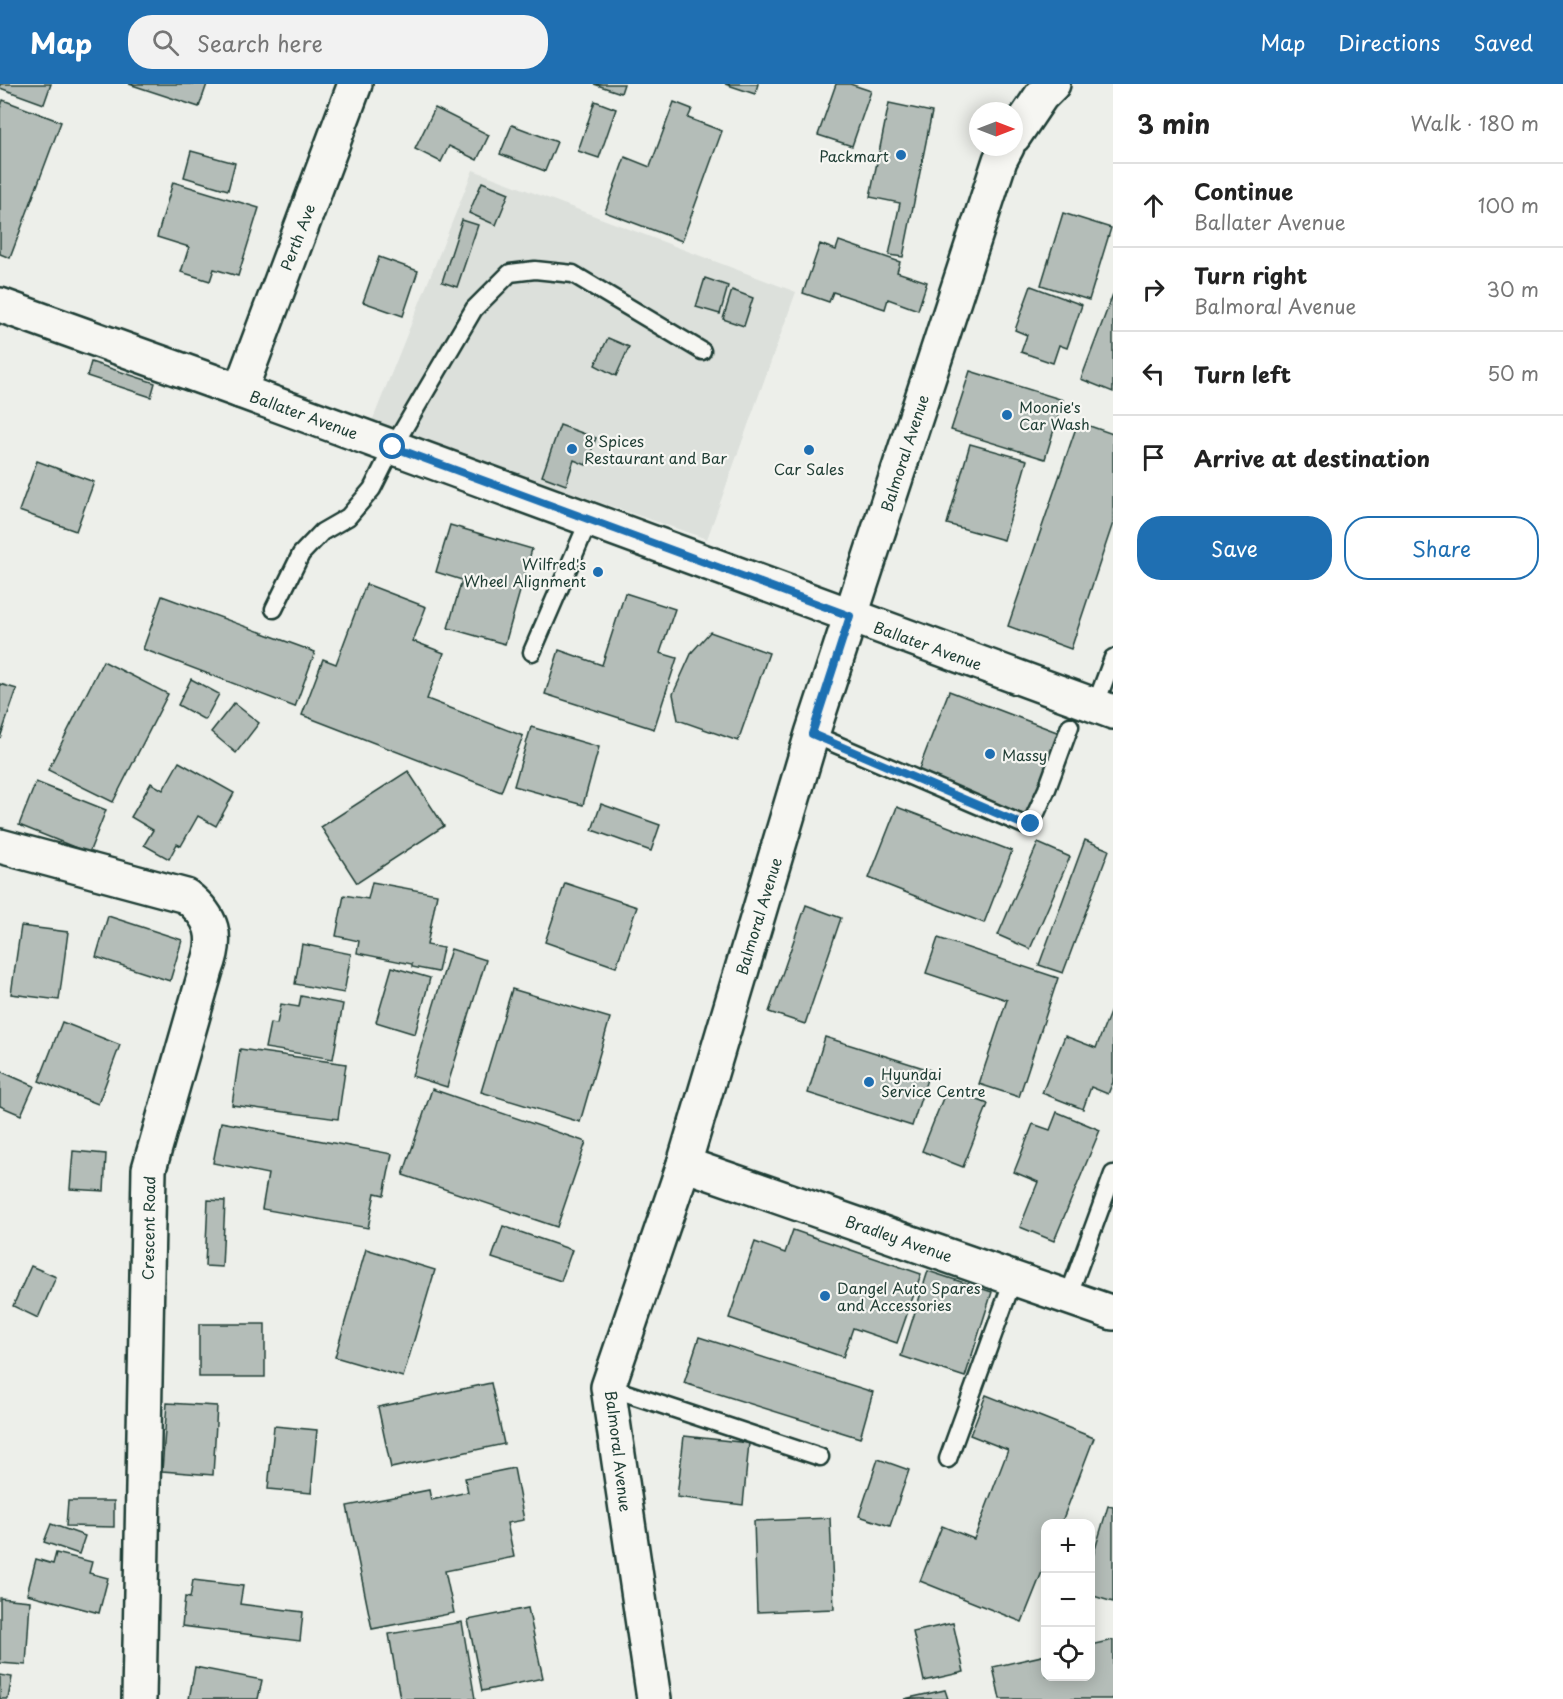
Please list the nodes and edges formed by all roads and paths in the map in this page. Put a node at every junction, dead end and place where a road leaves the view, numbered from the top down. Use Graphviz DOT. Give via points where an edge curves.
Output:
graph roads {
  1 [pos="355,84"];
  2 [pos="1053,84"];
  3 [pos="1023,123"];
  4 [pos="1003,156"];
  5 [pos="0,306"];
  6 [pos="702,351"];
  7 [pos="240,391"];
  8 [pos="393,447"];
  9 [pos="589,520"];
  10 [pos="274,609"];
  11 [pos="850,616"];
  12 [pos="532,652"];
  13 [pos="1113,658"];
  14 [pos="1104,709"];
  15 [pos="1071,726"];
  16 [pos="812,734"];
  17 [pos="0,846"];
  18 [pos="684,1164"];
  19 [pos="1113,1174"];
  20 [pos="1014,1277"];
  21 [pos="1068,1297"];
  22 [pos="1113,1313"];
  23 [pos="608,1388"];
  24 [pos="820,1457"];
  25 [pos="948,1460"];
  26 [pos="139,1699"];
  27 [pos="654,1699"];
  1 -- 7 [label="street, Perth Ave"];
  2 -- 3 [label="street"];
  4 -- 11 [label="street, Balmoral Avenue"];
  5 -- 7 [label="street, Ballater Avenue"];
  6 -- 8 [label="lane" via="573,274 535,270 510,273 474,309"];
  7 -- 8 [label="street, Ballater Avenue"];
  8 -- 9 [label="street, Ballater Avenue"];
  8 -- 10 [label="lane" via="372,489 348,517 322,532 301,554"];
  9 -- 11 [label="street, Ballater Avenue"];
  9 -- 12 [label="lane"];
  11 -- 14 [label="street, Ballater Avenue"];
  11 -- 16 [label="street, Balmoral Avenue"];
  13 -- 14 [label="lane"];
  15 -- 16 [label="lane" via="1031,824 1024,825"];
  16 -- 18 [label="street, Balmoral Avenue"];
  17 -- 26 [label="street, Crescent Road" via="186,896 200,906 213,937 212,954 149,1170"];
  18 -- 20 [label="street, Bradley Avenue"];
  18 -- 23 [label="street, Balmoral Avenue"];
  19 -- 21 [label="lane"];
  20 -- 21 [label="street, Bradley Avenue"];
  20 -- 25 [label="lane"];
  21 -- 22 [label="street, Bradley Avenue"];
  23 -- 24 [label="lane"];
  23 -- 27 [label="street, Balmoral Avenue"];
}
